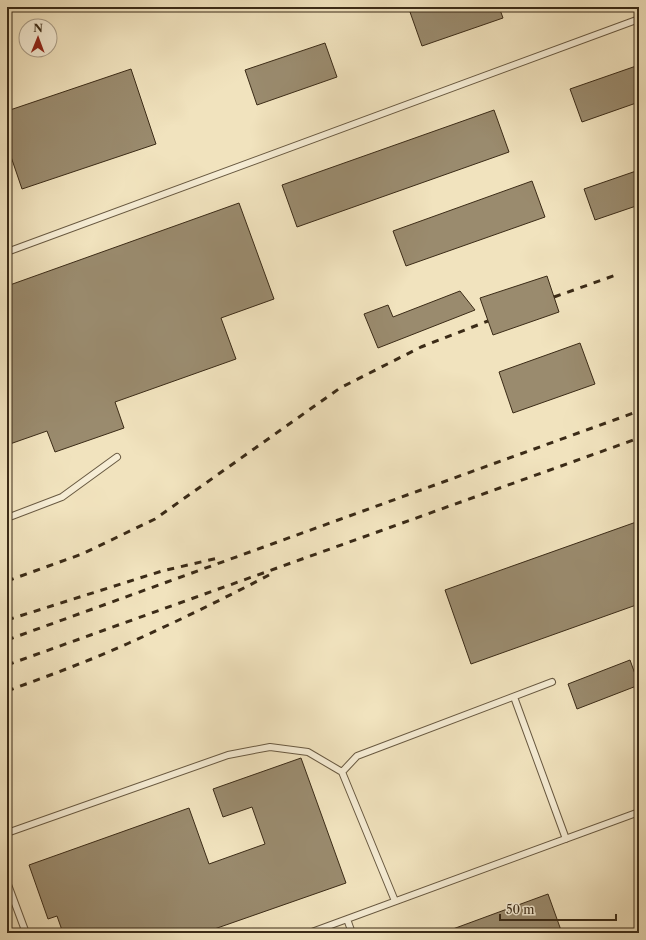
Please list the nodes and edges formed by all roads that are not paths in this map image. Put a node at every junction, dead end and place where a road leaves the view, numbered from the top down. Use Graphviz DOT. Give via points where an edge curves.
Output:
graph roads {
  1 [pos="639,19"];
  2 [pos="7,252"];
  3 [pos="117,457"];
  4 [pos="7,518"];
  5 [pos="552,682"];
  6 [pos="514,697"];
  7 [pos="342,772"];
  8 [pos="639,812"];
  9 [pos="7,833"];
  10 [pos="566,839"];
  11 [pos="7,882"];
  12 [pos="395,901"];
  13 [pos="347,919"];
  14 [pos="26,933"];
  15 [pos="309,933"];
  16 [pos="352,933"];
  1 -- 2 [label="lane"];
  3 -- 4 [label="lane" via="62,497"];
  5 -- 6 [label="lane"];
  6 -- 7 [label="lane" via="357,756"];
  6 -- 10 [label="lane"];
  7 -- 9 [label="lane" via="308,752 270,747 228,755"];
  7 -- 12 [label="lane"];
  8 -- 10 [label="lane"];
  10 -- 12 [label="lane"];
  11 -- 14 [label="lane"];
  12 -- 13 [label="lane"];
  13 -- 15 [label="lane"];
  13 -- 16 [label="lane"];
}
